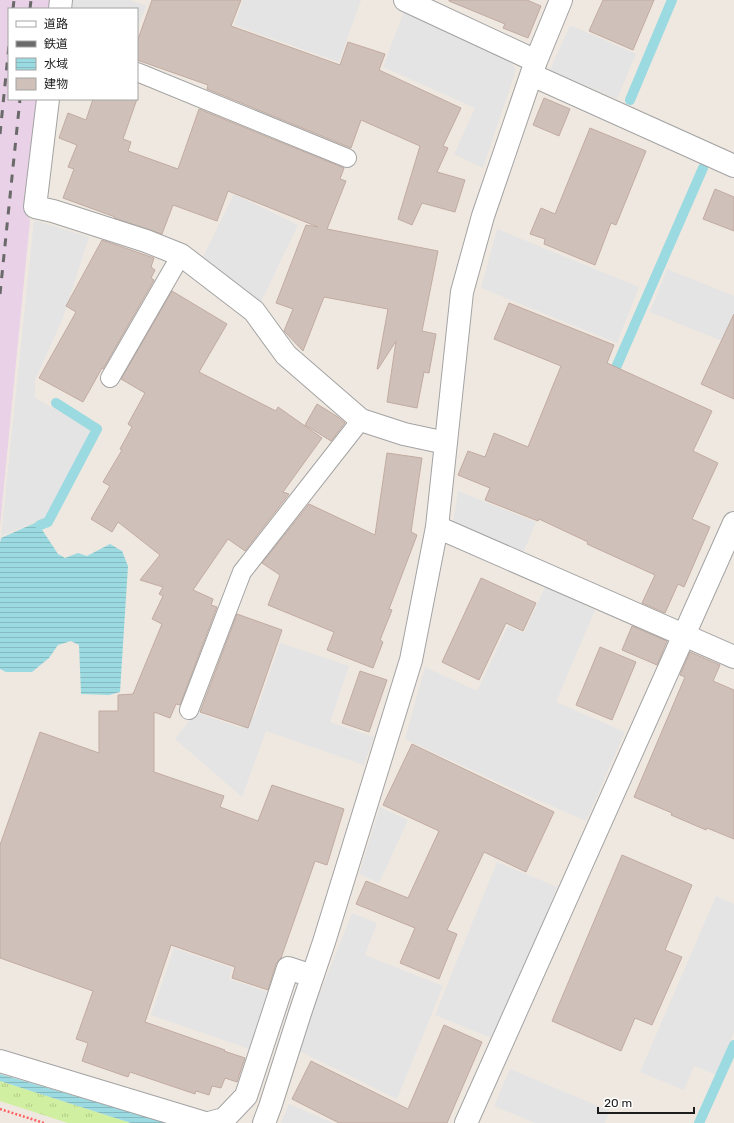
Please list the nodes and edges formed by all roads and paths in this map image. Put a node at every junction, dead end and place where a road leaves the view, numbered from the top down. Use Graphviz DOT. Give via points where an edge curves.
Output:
graph roads {
  1 [pos="405,0"];
  2 [pos="561,0"];
  3 [pos="534,68"];
  4 [pos="138,72"];
  5 [pos="48,100"];
  6 [pos="347,158"];
  7 [pos="734,166"];
  8 [pos="181,256"];
  9 [pos="110,378"];
  10 [pos="361,420"];
  11 [pos="446,443"];
  12 [pos="734,523"];
  13 [pos="437,527"];
  14 [pos="684,635"];
  15 [pos="734,658"];
  16 [pos="189,710"];
  17 [pos="312,976"];
  18 [pos="0,1061"];
  19 [pos="0,1109"];
  20 [pos="44,1123"];
  21 [pos="205,1123"];
  22 [pos="209,1123"];
  23 [pos="264,1123"];
  24 [pos="466,1123"];
  1 -- 3 [label="street"];
  2 -- 3 [label="street"];
  3 -- 7 [label="street"];
  3 -- 11 [label="street" via="483,216 462,292"];
  4 -- 6 [label="lane"];
  5 -- 8 [label="street" via="35,207 138,239"];
  8 -- 9 [label="lane"];
  8 -- 10 [label="street" via="254,312 286,355"];
  10 -- 11 [label="street" via="404,434"];
  10 -- 16 [label="lane" via="242,572"];
  11 -- 13 [label="street"];
  12 -- 14 [label="street"];
  13 -- 14 [label="street"];
  13 -- 17 [label="street" via="411,660"];
  14 -- 15 [label="street"];
  14 -- 24 [label="street"];
  17 -- 22 [label="street" via="288,968 246,1096 224,1119"];
  17 -- 23 [label="street"];
  18 -- 21 [label="street"];
  19 -- 20 [label="path"];
}
